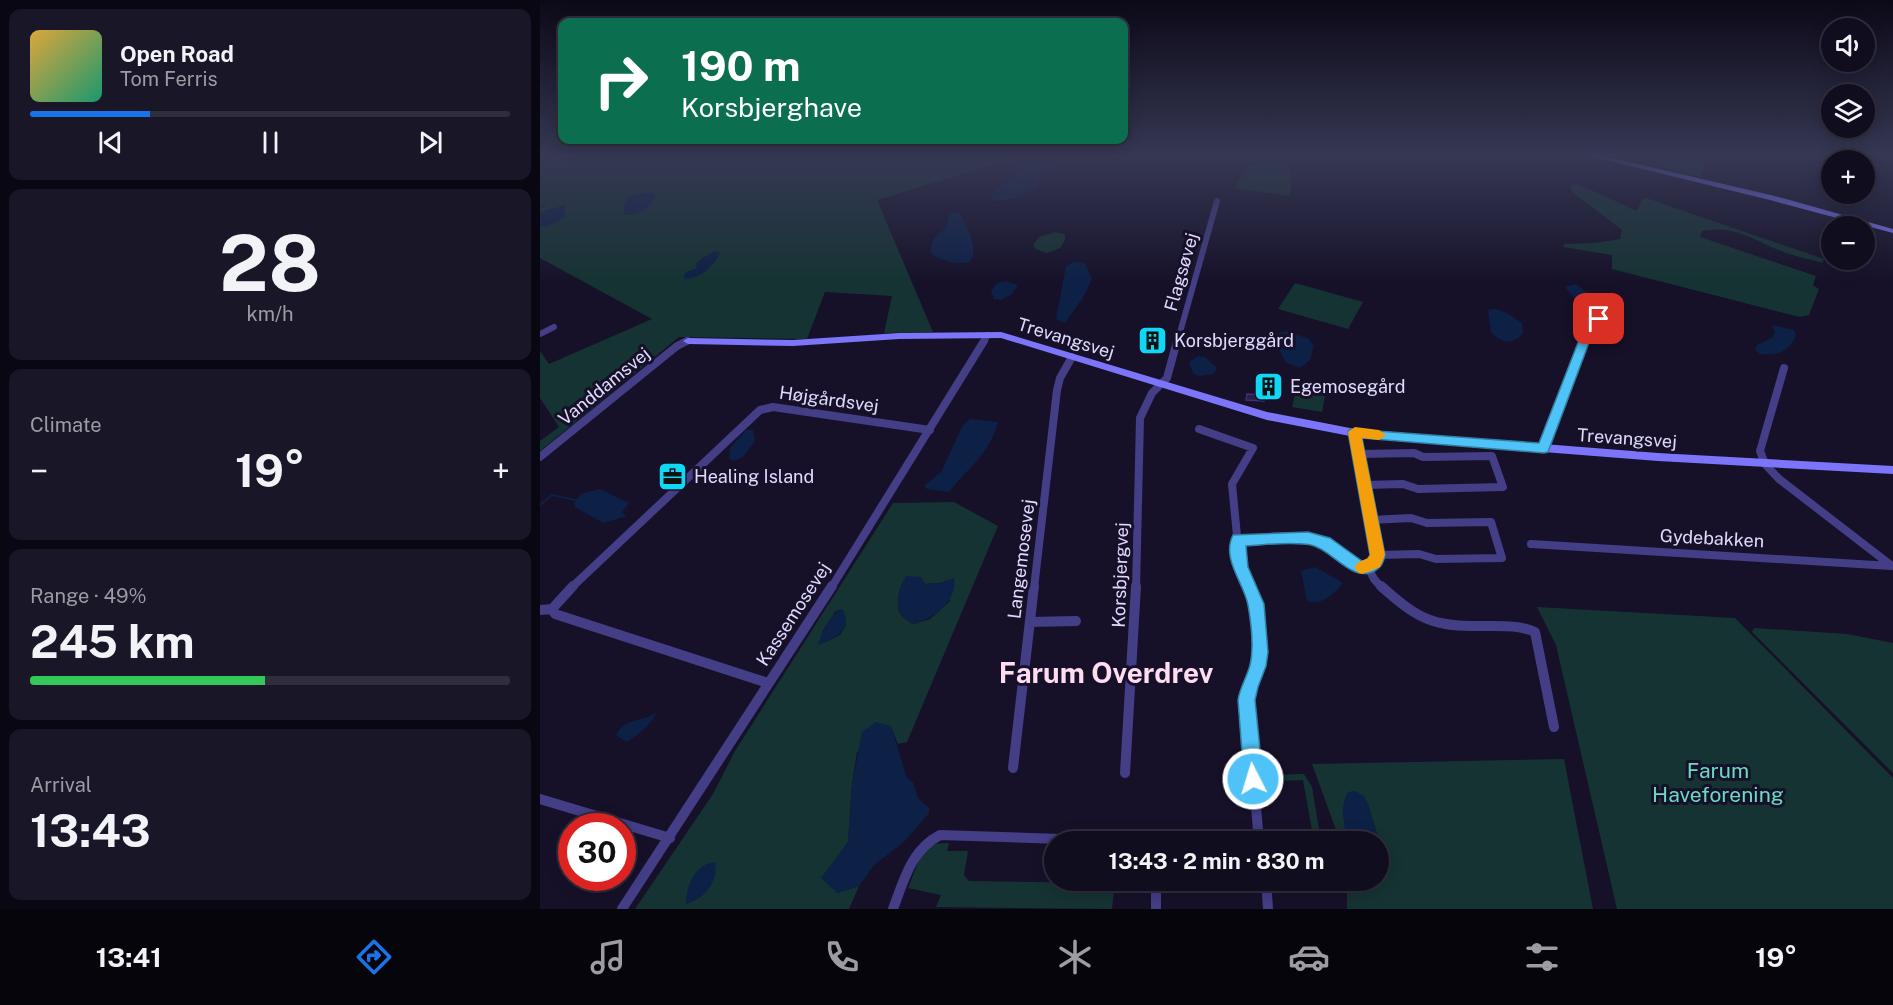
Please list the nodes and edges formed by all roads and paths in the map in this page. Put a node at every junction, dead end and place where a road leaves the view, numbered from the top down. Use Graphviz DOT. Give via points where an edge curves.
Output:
graph roads {
  1 [pos="1771,197"];
  2 [pos="1217,201"];
  3 [pos="1893,231"];
  4 [pos="1599,319"];
  5 [pos="554,327"];
  6 [pos="540,334"];
  7 [pos="988,336"];
  8 [pos="688,341"];
  9 [pos="1072,357"];
  10 [pos="1784,368"];
  11 [pos="1160,384"];
  12 [pos="1199,429"];
  13 [pos="930,430"];
  14 [pos="1355,432"];
  15 [pos="1544,448"];
  16 [pos="1359,454"];
  17 [pos="540,457"];
  18 [pos="1765,464"];
  19 [pos="1893,470"];
  20 [pos="1364,485"];
  21 [pos="1371,520"];
  22 [pos="1238,540"];
  23 [pos="1531,544"];
  24 [pos="1377,555"];
  25 [pos="1892,566"];
  26 [pos="1368,567"];
  27 [pos="552,609"];
  28 [pos="540,610"];
  29 [pos="1076,621"];
  30 [pos="1030,622"];
  31 [pos="768,683"];
  32 [pos="1554,727"];
  33 [pos="1013,768"];
  34 [pos="1125,773"];
  35 [pos="540,800"];
  36 [pos="1258,831"];
  37 [pos="670,838"];
  38 [pos="1044,838"];
  39 [pos="1156,891"];
  40 [pos="1267,891"];
  41 [pos="622,909"];
  42 [pos="893,909"];
  43 [pos="1156,909"];
  44 [pos="1268,909"];
  1 -- 3 [label="street"];
  2 -- 11 [label="street, Flagsøvej" via="1167,378"];
  4 -- 15 [label="street" via="1591,322"];
  5 -- 6 [label="street"];
  7 -- 8 [label="street, Trevangsvej" via="793,343"];
  7 -- 9 [label="street, Trevangsvej" via="1009,337"];
  7 -- 13 [label="street, Kassemosevej"];
  8 -- 17 [label="street, Vanddamsvej"];
  9 -- 11 [label="street, Trevangsvej"];
  9 -- 30 [label="street, Langemosevej" via="1057,390"];
  10 -- 18 [label="street" via="1760,451"];
  11 -- 14 [label="street, Trevangsvej" via="1267,416"];
  11 -- 34 [label="street, Korsbjergvej" via="1140,418 1135,620"];
  12 -- 22 [label="street" via="1252,448 1232,484"];
  13 -- 27 [label="street, Højgårdsvej" via="773,407 760,410"];
  13 -- 31 [label="street, Kassemosevej"];
  14 -- 15 [label="street, Trevangsvej"];
  14 -- 16 [label="street"];
  15 -- 18 [label="street, Trevangsvej"];
  16 -- 20 [label="street"];
  16 -- 20 [label="street" via="1492,456 1503,487 1418,489 1403,484"];
  18 -- 19 [label="street, Trevangsvej"];
  18 -- 25 [label="street"];
  20 -- 21 [label="street"];
  21 -- 24 [label="street"];
  21 -- 24 [label="street" via="1491,522 1502,558"];
  22 -- 26 [label="street" via="1308,538 1325,542 1357,566"];
  22 -- 36 [label="street" via="1240,567 1256,604 1260,652 1247,700"];
  23 -- 25 [label="street, Gydebakken"];
  24 -- 26 [label="street" via="1375,563"];
  26 -- 32 [label="street" via="1377,584 1424,619 1457,627 1521,627 1535,632"];
  27 -- 28 [label="street"];
  27 -- 31 [label="street" via="555,614"];
  29 -- 30 [label="street"];
  30 -- 33 [label="street, Langemosevej"];
  31 -- 37 [label="street, Kassemosevej"];
  35 -- 37 [label="street"];
  37 -- 41 [label="street, Kassemosevej"];
  38 -- 42 [label="street" via="940,835 921,845 914,855"];
  39 -- 43 [label="street"];
  40 -- 44 [label="street"];
}
